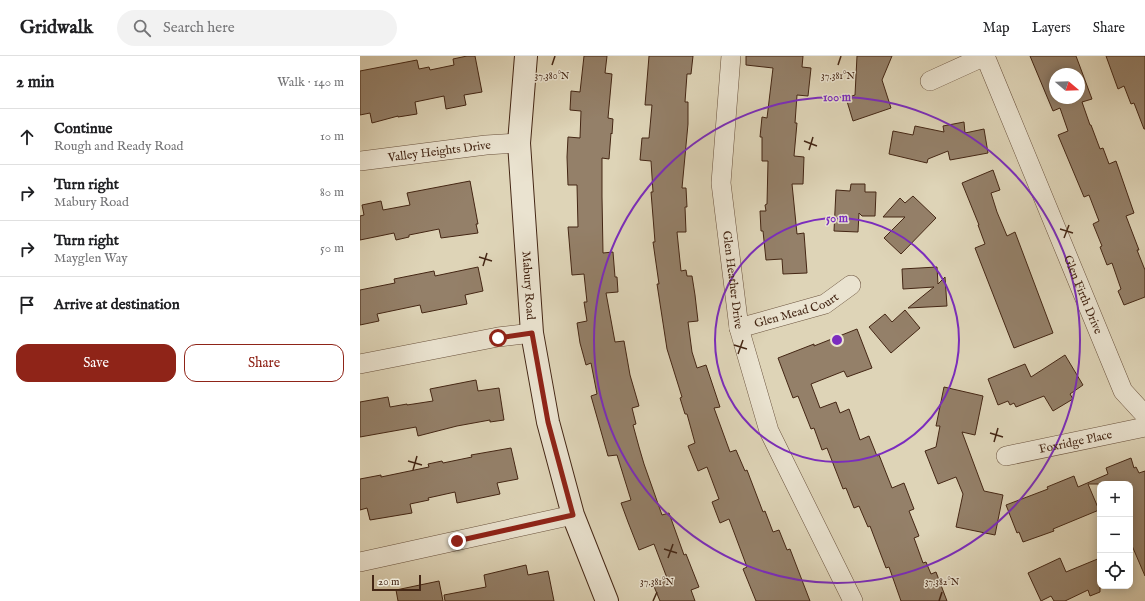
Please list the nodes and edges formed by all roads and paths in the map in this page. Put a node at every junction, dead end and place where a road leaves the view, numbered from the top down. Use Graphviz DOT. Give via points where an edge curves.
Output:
graph roads {
  1 [pos="526,56"];
  2 [pos="731,56"];
  3 [pos="985,56"];
  4 [pos="930,81"];
  5 [pos="519,143"];
  6 [pos="360,161"];
  7 [pos="851,285"];
  8 [pos="739,328"];
  9 [pos="532,333"];
  10 [pos="360,364"];
  11 [pos="1145,415"];
  12 [pos="1145,427"];
  13 [pos="1006,456"];
  14 [pos="573,515"];
  15 [pos="360,562"];
  16 [pos="607,601"];
  17 [pos="853,601"];
  1 -- 5 [label="main road, Mabury Road"];
  2 -- 8 [label="street, Glen Heather Drive" via="721,184"];
  3 -- 4 [label="street, Glen Firth Drive"];
  3 -- 11 [label="street, Glen Firth Drive" via="1123,391"];
  5 -- 6 [label="street, Valley Heights Drive"];
  5 -- 9 [label="main road, Mabury Road"];
  7 -- 8 [label="street, Glen Mead Court" via="825,304"];
  8 -- 17 [label="street, Glen Heather Drive" via="770,431"];
  9 -- 10 [label="street"];
  9 -- 14 [label="main road, Mabury Road" via="548,422"];
  12 -- 13 [label="street, Foxridge Place"];
  14 -- 15 [label="street"];
  14 -- 16 [label="main road, Mabury Road"];
}
